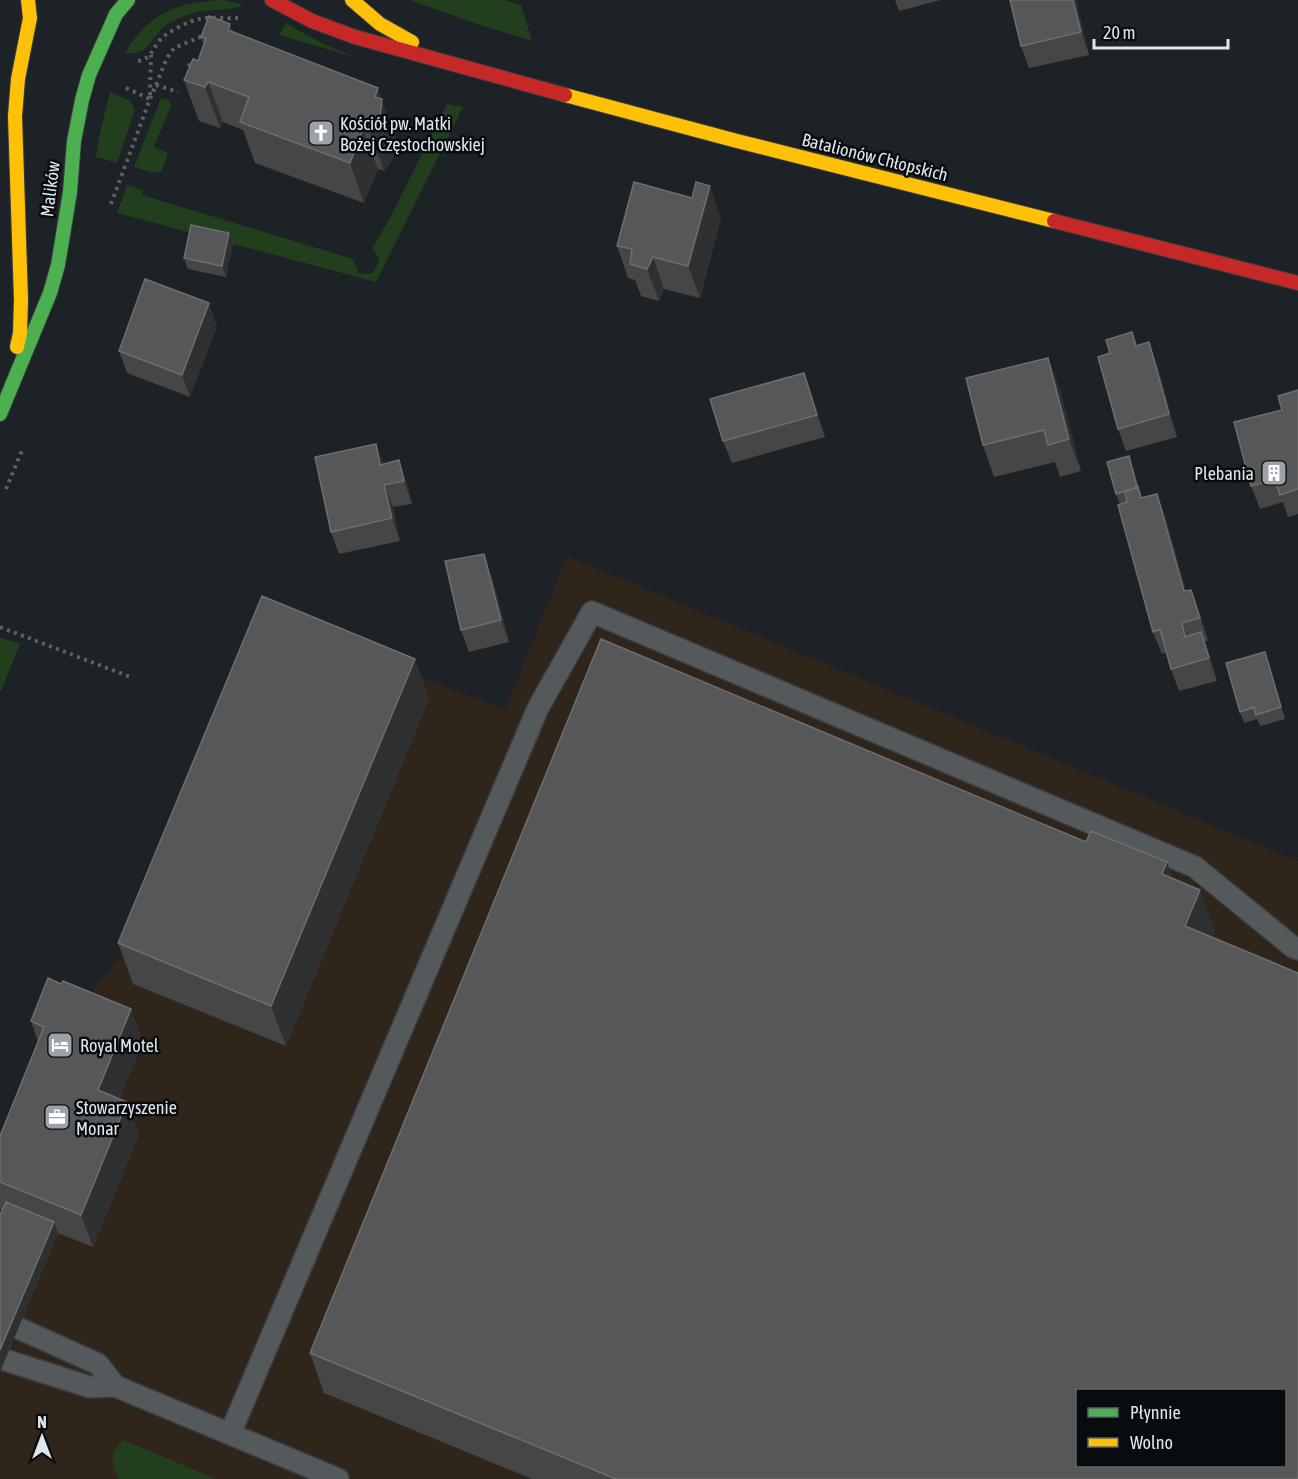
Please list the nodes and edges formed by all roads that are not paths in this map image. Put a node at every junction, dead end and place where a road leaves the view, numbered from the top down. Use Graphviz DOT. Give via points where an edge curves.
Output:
graph roads {
  1 [pos="28,0"];
  2 [pos="128,0"];
  3 [pos="272,0"];
  4 [pos="352,0"];
  5 [pos="445,61"];
  6 [pos="1298,283"];
  7 [pos="11,384"];
  8 [pos="0,414"];
  9 [pos="1298,949"];
  10 [pos="18,1328"];
  11 [pos="5,1360"];
  12 [pos="115,1386"];
  13 [pos="230,1434"];
  14 [pos="338,1479"];
  1 -- 7 [label="street, Malików" via="30,18 15,116 21,300"];
  2 -- 7 [label="street, Malików" via="116,14 84,92 58,265"];
  3 -- 5 [label="street, Batalionów Chłopskich" via="329,29"];
  4 -- 5 [label="street, Batalionów Chłopskich" via="380,24"];
  5 -- 6 [label="street, Batalionów Chłopskich" via="659,120"];
  7 -- 8 [label="street, Malików"];
  9 -- 13 [label="lane" via="1196,867 592,612 538,708"];
  10 -- 12 [label="lane" via="98,1364"];
  11 -- 12 [label="lane" via="90,1387"];
  12 -- 13 [label="lane"];
  13 -- 14 [label="lane"];
}
